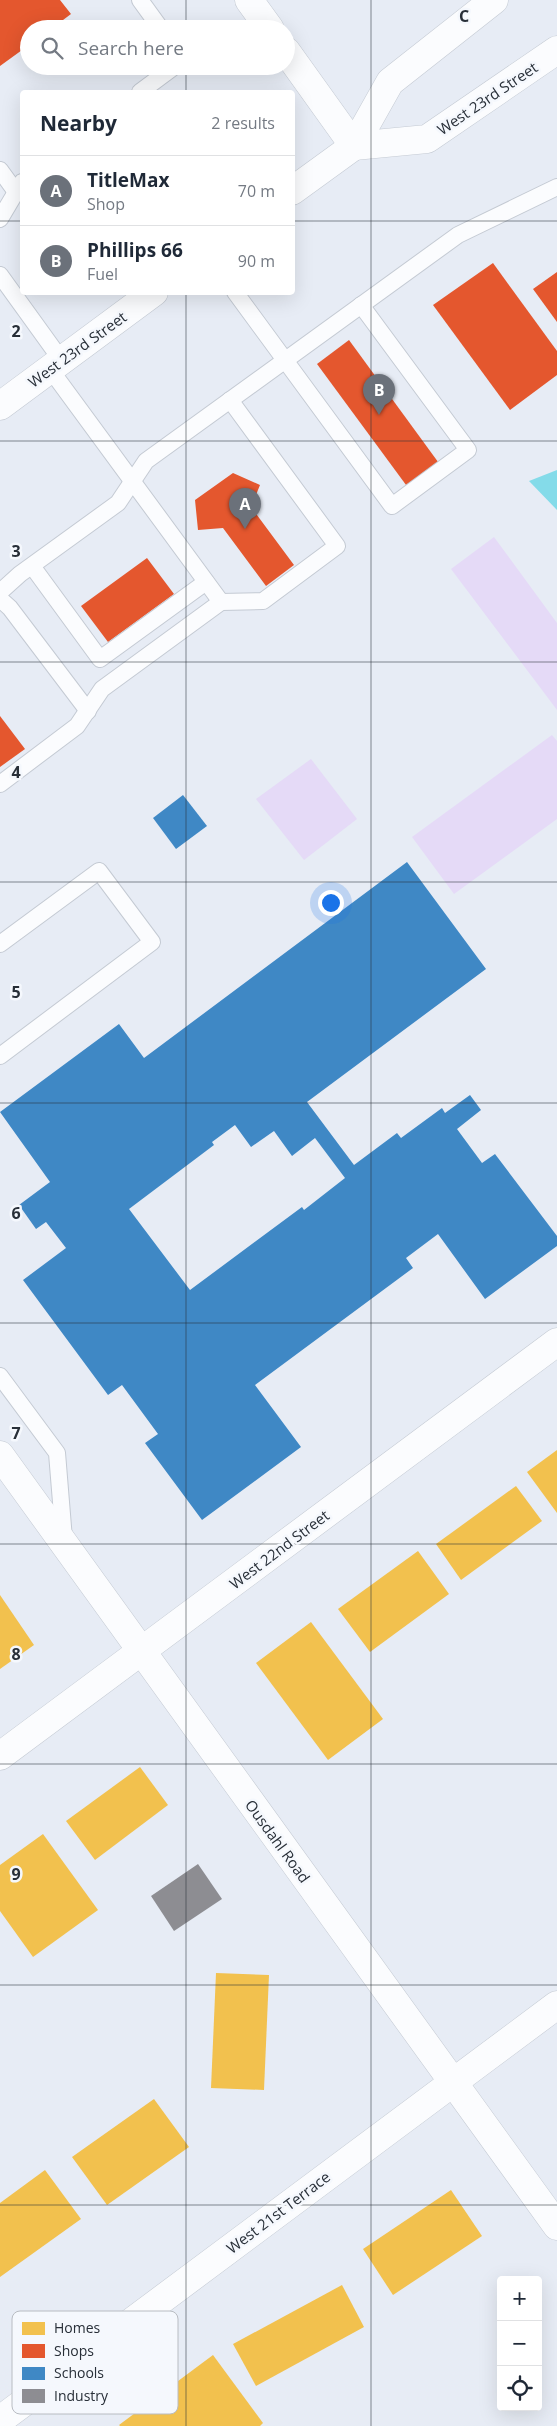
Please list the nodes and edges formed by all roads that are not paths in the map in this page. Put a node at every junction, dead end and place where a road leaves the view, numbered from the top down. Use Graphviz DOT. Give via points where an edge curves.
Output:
graph roads {
  1 [pos="140,0"];
  2 [pos="249,0"];
  3 [pos="494,0"];
  4 [pos="154,20"];
  5 [pos="263,20"];
  6 [pos="556,52"];
  7 [pos="295,64"];
  8 [pos="163,75"];
  9 [pos="143,90"];
  10 [pos="354,146"];
  11 [pos="0,170"];
  12 [pos="19,187"];
  13 [pos="557,188"];
  14 [pos="295,189"];
  15 [pos="0,219"];
  16 [pos="0,275"];
  17 [pos="150,295"];
  18 [pos="237,295"];
  19 [pos="361,305"];
  20 [pos="285,360"];
  21 [pos="56,365"];
  22 [pos="230,400"];
  23 [pos="0,406"];
  24 [pos="133,482"];
  25 [pos="32,566"];
  26 [pos="206,582"];
  27 [pos="0,592"];
  28 [pos="0,599"];
  29 [pos="221,602"];
  30 [pos="88,712"];
  31 [pos="0,784"];
  32 [pos="0,944"];
  33 [pos="0,1056"];
  34 [pos="557,1342"];
  35 [pos="0,1376"];
  36 [pos="0,1455"];
  37 [pos="64,1544"];
  38 [pos="141,1651"];
  39 [pos="0,1756"];
  40 [pos="557,2005"];
  41 [pos="453,2082"];
  42 [pos="557,2226"];
  43 [pos="146,2311"];
  44 [pos="12,2411"];
  45 [pos="0,2420"];
  1 -- 4 [label="lane"];
  2 -- 5 [label="street"];
  3 -- 10 [label="street" via="390,82"];
  6 -- 10 [label="street, West 23rd Street" via="427,139"];
  7 -- 10 [label="street"];
  8 -- 9 [label="lane"];
  10 -- 14 [label="street"];
  11 -- 12 [label="lane"];
  12 -- 15 [label="lane"];
  13 -- 19 [label="lane" via="458,235"];
  16 -- 21 [label="lane"];
  17 -- 21 [label="street, West 23rd Street"];
  18 -- 20 [label="lane"];
  19 -- 20 [label="lane"];
  19 -- 20 [label="lane" via="468,450 392,506"];
  20 -- 22 [label="lane"];
  21 -- 23 [label="street, West 23rd Street"];
  21 -- 24 [label="lane"];
  22 -- 24 [label="lane" via="146,461"];
  22 -- 29 [label="lane" via="337,546 263,601"];
  24 -- 25 [label="lane" via="118,503"];
  24 -- 26 [label="lane"];
  25 -- 26 [label="lane" via="100,659"];
  25 -- 27 [label="lane"];
  26 -- 29 [label="lane"];
  28 -- 30 [label="lane"];
  29 -- 30 [label="lane" via="102,689"];
  30 -- 31 [label="lane" via="77,726"];
  32 -- 33 [label="lane" via="100,871 152,942"];
  34 -- 38 [label="street, West 22nd Street"];
  35 -- 37 [label="lane" via="57,1453"];
  36 -- 37 [label="street, Ousdahl Road"];
  37 -- 38 [label="street, Ousdahl Road"];
  38 -- 39 [label="street, West 22nd Street"];
  38 -- 41 [label="street, Ousdahl Road"];
  40 -- 41 [label="street, West 21st Terrace"];
  41 -- 42 [label="street, Ousdahl Road"];
  41 -- 43 [label="street, West 21st Terrace"];
  44 -- 45 [label="street, West 21st Terrace"];
}
